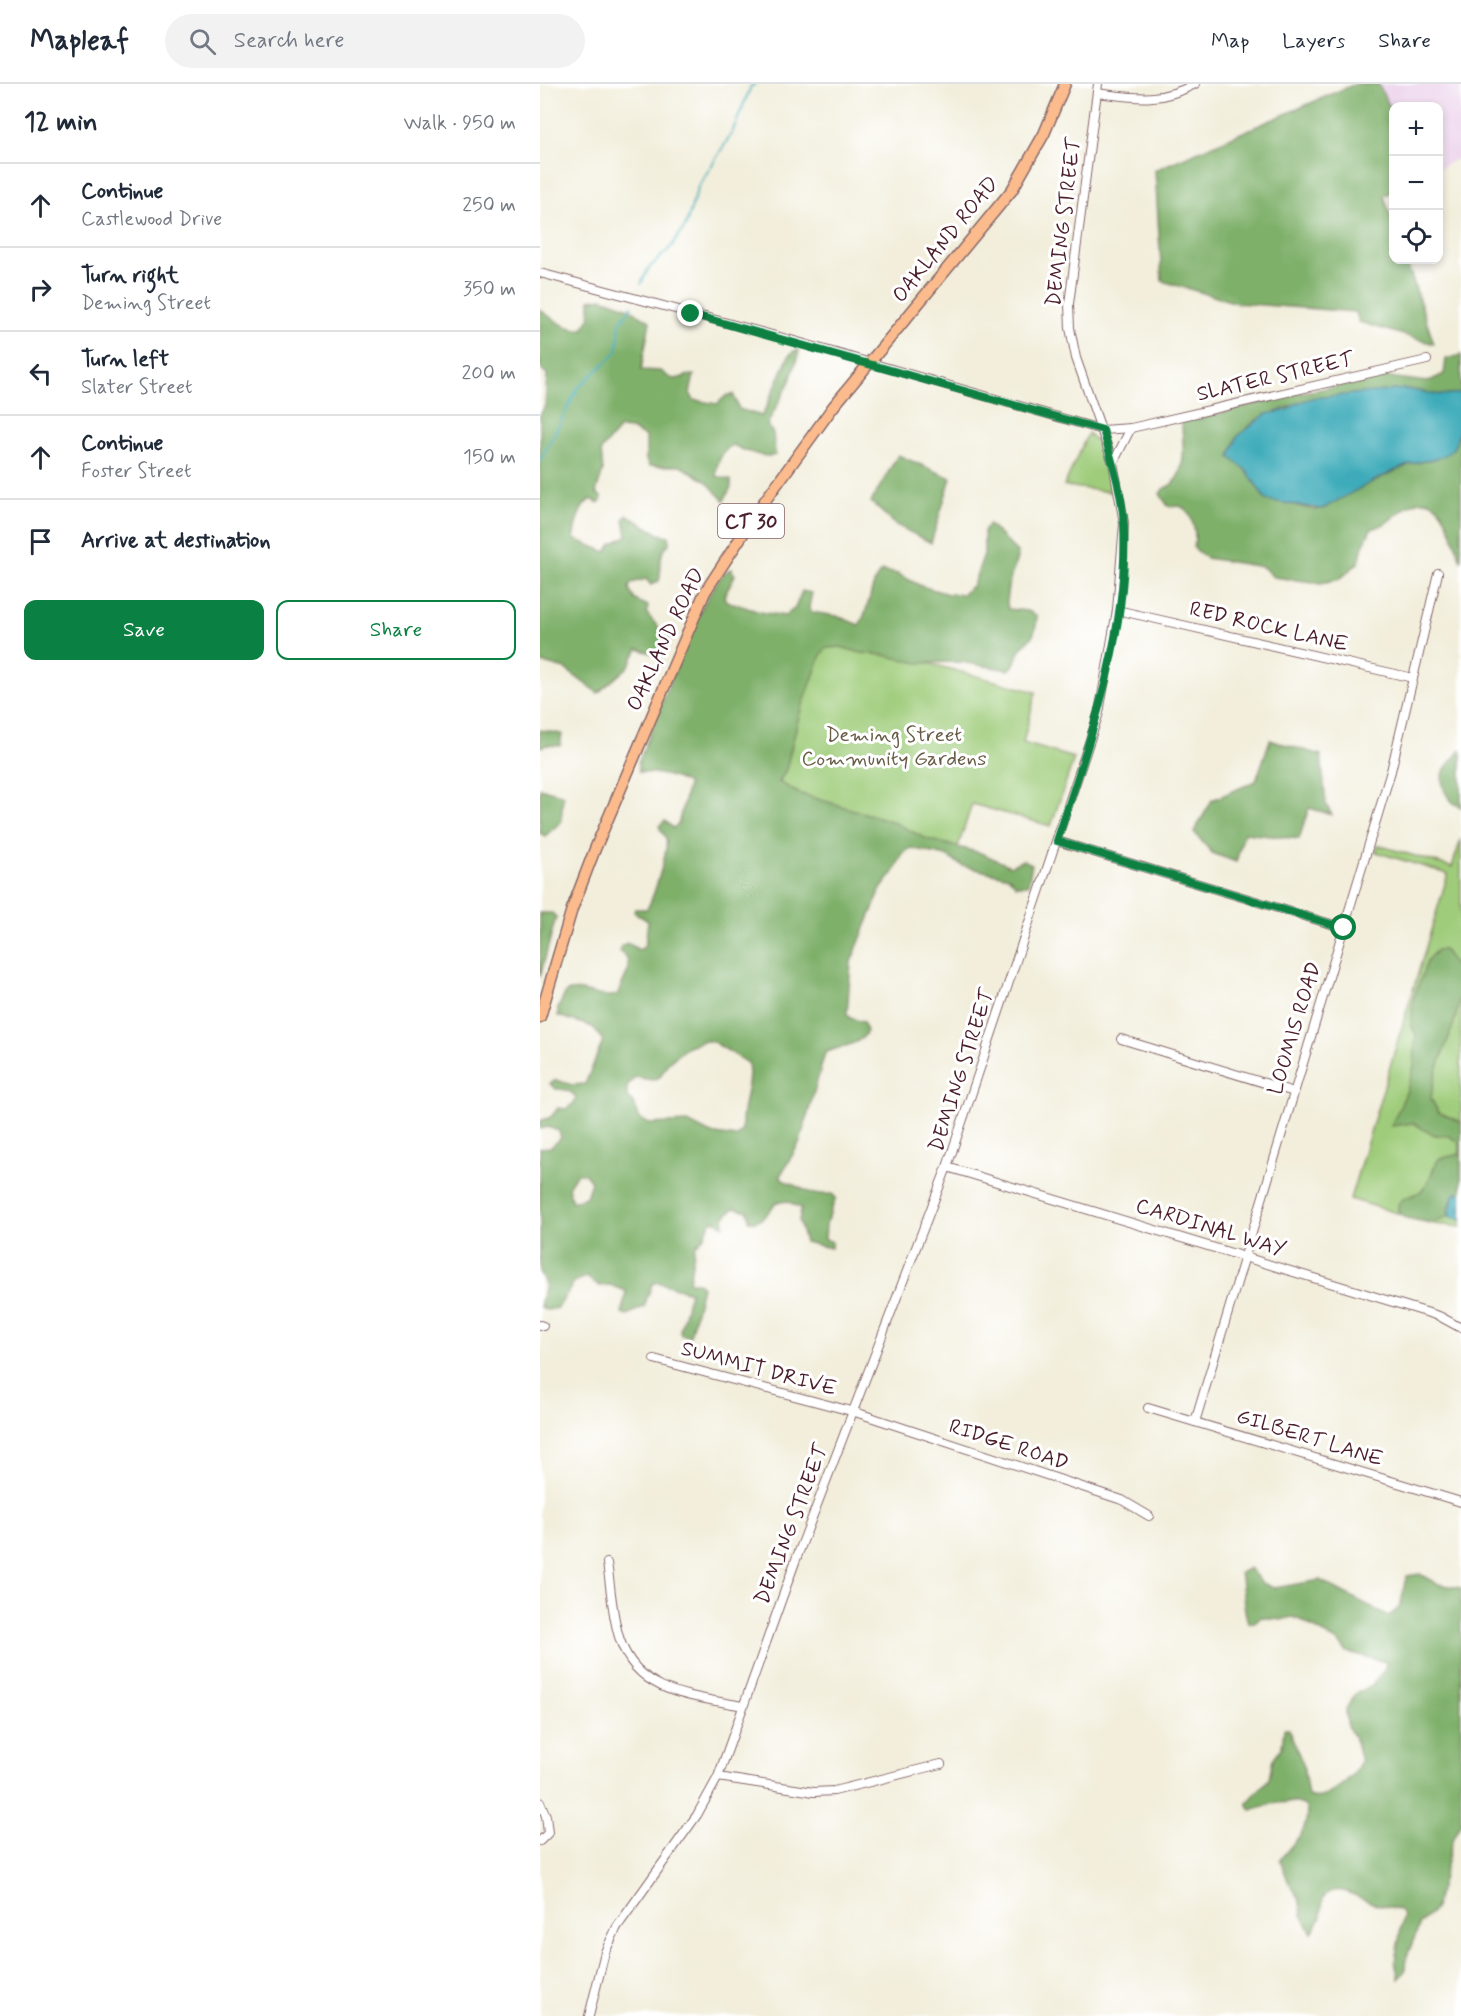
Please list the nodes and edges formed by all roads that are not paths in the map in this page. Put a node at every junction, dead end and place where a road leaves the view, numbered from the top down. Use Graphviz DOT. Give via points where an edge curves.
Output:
graph roads {
  1 [pos="1065,84"];
  2 [pos="1195,84"];
  3 [pos="1097,89"];
  4 [pos="540,273"];
  5 [pos="1427,360"];
  6 [pos="869,362"];
  7 [pos="1131,428"];
  8 [pos="1103,430"];
  9 [pos="1113,463"];
  10 [pos="1438,573"];
  11 [pos="1117,610"];
  12 [pos="1413,678"];
  13 [pos="1057,841"];
  14 [pos="1344,928"];
  15 [pos="540,1017"];
  16 [pos="1121,1039"];
  17 [pos="1294,1092"];
  18 [pos="947,1167"];
  19 [pos="1243,1256"];
  20 [pos="1461,1328"];
  21 [pos="654,1359"];
  22 [pos="1148,1408"];
  23 [pos="855,1412"];
  24 [pos="1195,1422"];
  25 [pos="1461,1502"];
  26 [pos="1149,1516"];
  27 [pos="607,1563"];
  28 [pos="743,1706"];
  29 [pos="941,1764"];
  30 [pos="718,1776"];
  31 [pos="540,1802"];
  32 [pos="540,1841"];
  33 [pos="589,2016"];
  1 -- 6 [label="main road, OAKLAND ROAD / CT 30" via="1044,134 1012,190"];
  2 -- 3 [label="street" via="1174,95 1149,99"];
  3 -- 8 [label="street, DEMING STREET" via="1069,304 1076,358"];
  4 -- 6 [label="street, SLATER STREET"];
  5 -- 7 [label="street, SLATER STREET"];
  6 -- 8 [label="street, SLATER STREET"];
  6 -- 15 [label="main road, OAKLAND ROAD / CT 30" via="764,502 705,592 595,849 572,909"];
  7 -- 8 [label="street, SLATER STREET"];
  7 -- 9 [label="street"];
  8 -- 9 [label="street, DEMING STREET"];
  9 -- 11 [label="street, DEMING STREET" via="1124,524"];
  10 -- 12 [label="street, LOOMIS ROAD"];
  11 -- 12 [label="street, RED ROCK LANE"];
  11 -- 13 [label="street, DEMING STREET" via="1099,713"];
  12 -- 14 [label="street, LOOMIS ROAD"];
  13 -- 14 [label="street"];
  13 -- 18 [label="street, DEMING STREET"];
  14 -- 17 [label="street, LOOMIS ROAD"];
  16 -- 17 [label="street"];
  17 -- 19 [label="street, LOOMIS ROAD"];
  18 -- 19 [label="street, CARDINAL WAY"];
  18 -- 23 [label="street, DEMING STREET"];
  19 -- 20 [label="street, CARDINAL WAY" via="1439,1316"];
  19 -- 24 [label="street, LOOMIS ROAD"];
  21 -- 23 [label="street, SUMMIT DRIVE"];
  22 -- 24 [label="street, GILBERT LANE"];
  23 -- 26 [label="street, RIDGE ROAD" via="1122,1500"];
  23 -- 28 [label="street, DEMING STREET"];
  24 -- 25 [label="street, GILBERT LANE"];
  27 -- 28 [label="street" via="620,1639 631,1665 647,1680 669,1690"];
  28 -- 30 [label="street, DEMING STREET"];
  29 -- 30 [label="street" via="834,1791 814,1792"];
  30 -- 33 [label="street, DEMING STREET" via="697,1815 617,1927 605,1952"];
  31 -- 32 [label="street" via="548,1833"];
}
